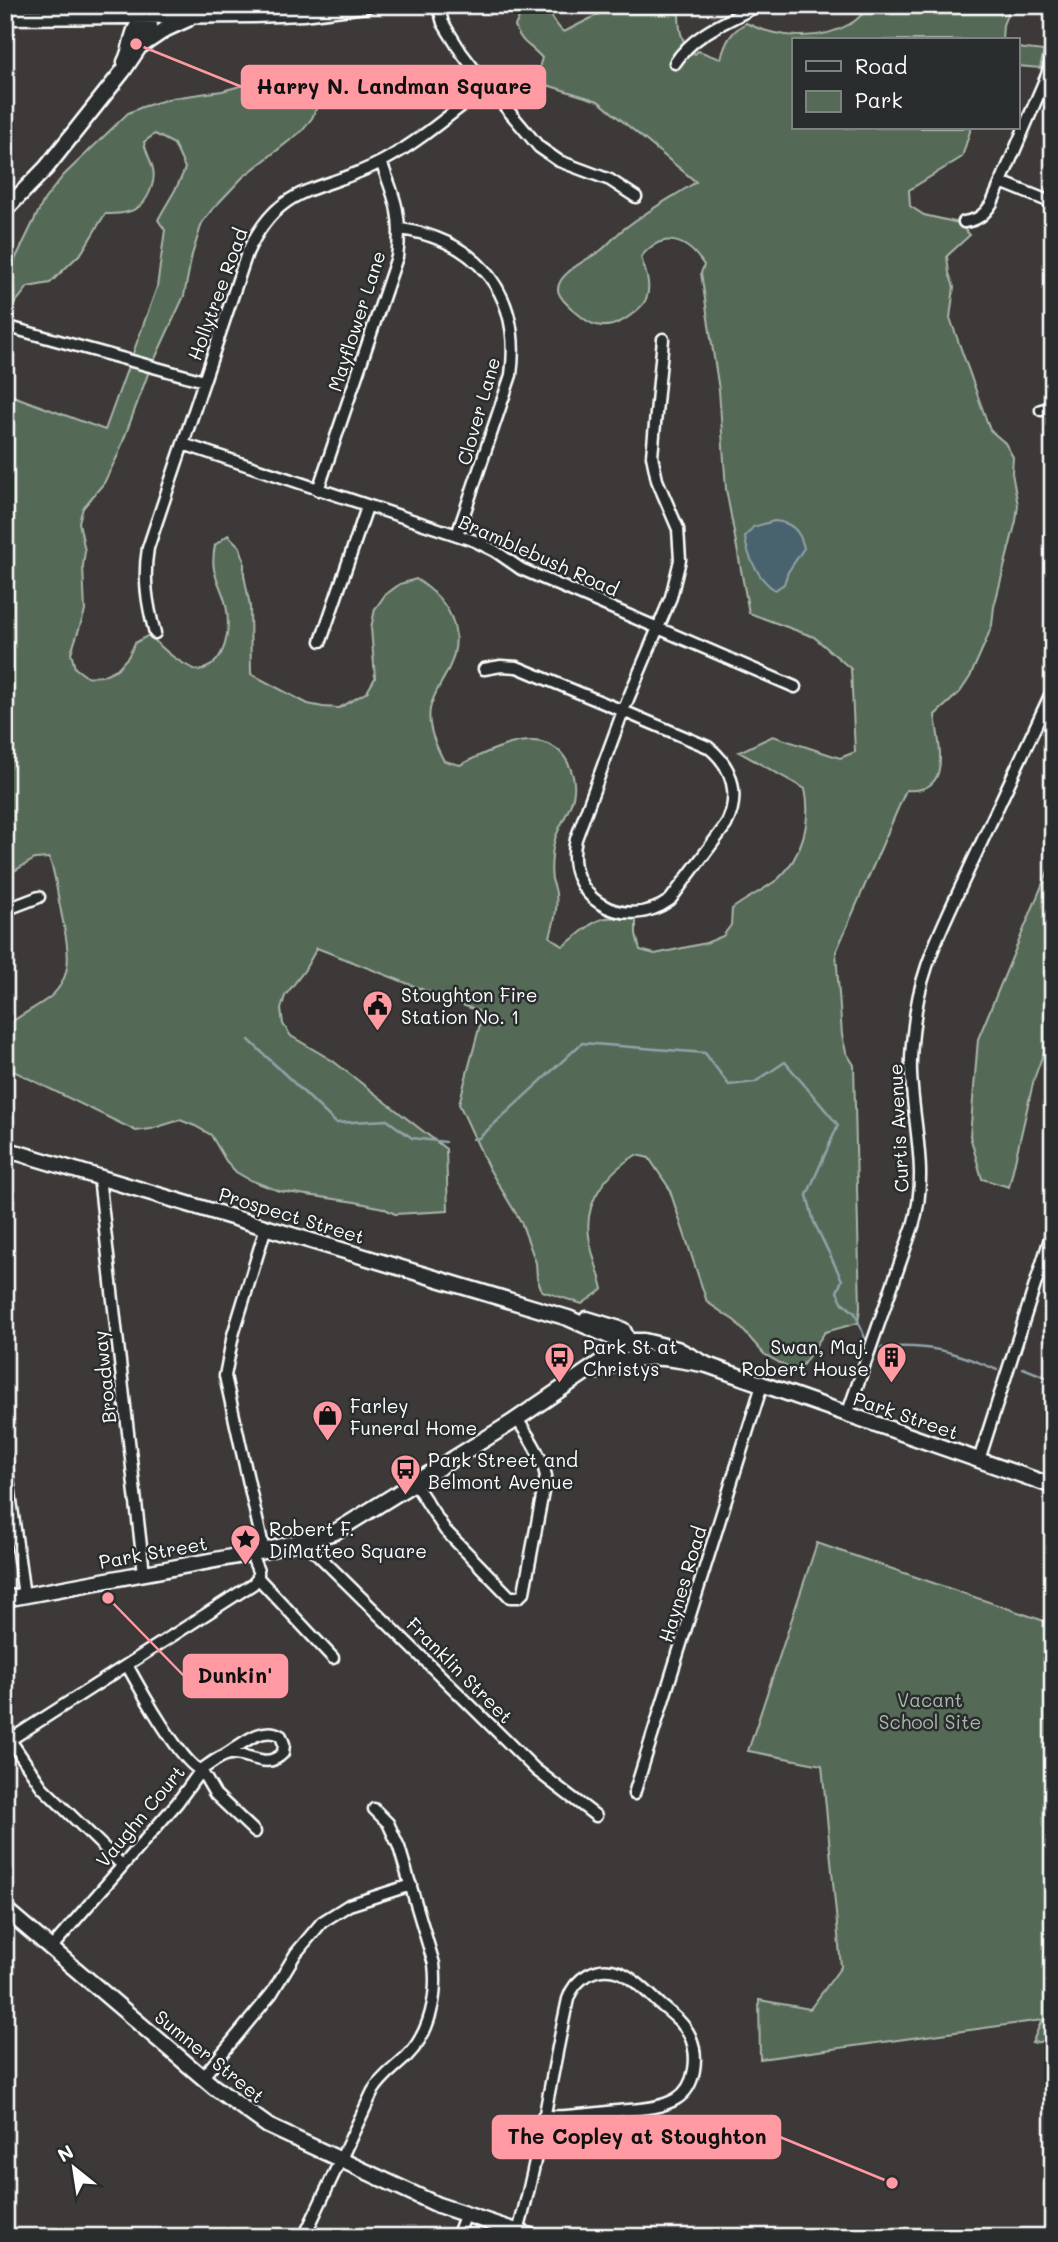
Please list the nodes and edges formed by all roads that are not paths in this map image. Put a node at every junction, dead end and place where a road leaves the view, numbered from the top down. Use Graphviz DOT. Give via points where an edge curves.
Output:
graph roads {
  1 [pos="366,5"];
  2 [pos="438,5"];
  3 [pos="759,5"];
  4 [pos="148,16"];
  5 [pos="195,16"];
  6 [pos="5,17"];
  7 [pos="141,46"];
  8 [pos="1052,55"];
  9 [pos="675,63"];
  10 [pos="114,82"];
  11 [pos="487,86"];
  12 [pos="381,162"];
  13 [pos="1001,182"];
  14 [pos="636,197"];
  15 [pos="1053,203"];
  16 [pos="5,211"];
  17 [pos="964,222"];
  18 [pos="401,229"];
  19 [pos="5,327"];
  20 [pos="663,339"];
  21 [pos="204,381"];
  22 [pos="1053,408"];
  23 [pos="1041,410"];
  24 [pos="183,444"];
  25 [pos="318,490"];
  26 [pos="367,507"];
  27 [pos="457,535"];
  28 [pos="658,627"];
  29 [pos="155,633"];
  30 [pos="321,641"];
  31 [pos="484,669"];
  32 [pos="796,687"];
  33 [pos="1053,689"];
  34 [pos="623,711"];
  35 [pos="39,897"];
  36 [pos="5,911"];
  37 [pos="5,1149"];
  38 [pos="99,1177"];
  39 [pos="266,1227"];
  40 [pos="1053,1229"];
  41 [pos="568,1318"];
  42 [pos="615,1347"];
  43 [pos="634,1357"];
  44 [pos="707,1365"];
  45 [pos="762,1385"];
  46 [pos="559,1391"];
  47 [pos="847,1415"];
  48 [pos="517,1419"];
  49 [pos="5,1456"];
  50 [pos="979,1460"];
  51 [pos="415,1484"];
  52 [pos="1053,1486"];
  53 [pos="305,1542"];
  54 [pos="257,1553"];
  55 [pos="144,1573"];
  56 [pos="258,1578"];
  57 [pos="24,1596"];
  58 [pos="5,1599"];
  59 [pos="333,1658"];
  60 [pos="127,1665"];
  61 [pos="7,1742"];
  62 [pos="226,1754"];
  63 [pos="201,1770"];
  64 [pos="635,1794"];
  65 [pos="374,1809"];
  66 [pos="596,1816"];
  67 [pos="255,1832"];
  68 [pos="122,1864"];
  69 [pos="411,1885"];
  70 [pos="5,1909"];
  71 [pos="52,1947"];
  72 [pos="202,2078"];
  73 [pos="543,2116"];
  74 [pos="341,2161"];
  75 [pos="465,2216"];
  76 [pos="518,2232"];
  77 [pos="304,2237"];
  78 [pos="457,2237"];
  79 [pos="534,2237"];
  1 -- 5 [label="main road" via="303,13"];
  2 -- 11 [label="street" via="451,37"];
  3 -- 9 [label="street" via="695,40"];
  4 -- 5 [label="main road"];
  4 -- 6 [label="main road"];
  4 -- 7 [label="main road" via="150,29"];
  4 -- 10 [label="main road" via="134,30 128,57"];
  5 -- 7 [label="main road"];
  7 -- 10 [label="main road"];
  8 -- 13 [label="street"];
  10 -- 16 [label="main road" via="46,168"];
  11 -- 12 [label="street, Hollytree Road"];
  11 -- 14 [label="street" via="546,154 611,180"];
  12 -- 18 [label="street, Mayflower Lane"];
  12 -- 21 [label="street, Hollytree Road" via="294,196 266,220 247,253"];
  13 -- 15 [label="street"];
  13 -- 17 [label="street" via="982,217"];
  18 -- 25 [label="street, Mayflower Lane" via="393,271"];
  18 -- 27 [label="street, Clover Lane" via="438,238 472,258 496,288 510,324 511,375"];
  19 -- 21 [label="street"];
  20 -- 28 [label="street" via="652,456 657,480 676,522 681,553 677,578"];
  21 -- 24 [label="street, Hollytree Road"];
  22 -- 23 [label="street"];
  24 -- 25 [label="street, Bramblebush Road"];
  24 -- 29 [label="street, Hollytree Road" via="146,557 146,596"];
  25 -- 26 [label="street, Bramblebush Road"];
  26 -- 27 [label="street, Bramblebush Road"];
  26 -- 30 [label="street"];
  27 -- 28 [label="street, Bramblebush Road" via="484,545 521,569"];
  28 -- 32 [label="street, Bramblebush Road"];
  28 -- 34 [label="street"];
  31 -- 34 [label="street" via="517,667"];
  33 -- 47 [label="street, Curtis Avenue" via="926,969 911,1057 920,1198"];
  34 -- 34 [label="street" via="579,831 574,858 580,882 593,898 609,909 633,914 657,908 676,893 726,825 734,792 727,769 708,747"];
  35 -- 36 [label="street"];
  37 -- 38 [label="main road, Prospect Street"];
  38 -- 39 [label="main road, Prospect Street"];
  38 -- 55 [label="street, Broadway"];
  39 -- 41 [label="main road, Prospect Street"];
  39 -- 54 [label="street" via="230,1344 225,1376"];
  40 -- 50 [label="street"];
  41 -- 42 [label="main road, Prospect Street" via="595,1330"];
  41 -- 42 [label="main road, Prospect Street" via="621,1329"];
  42 -- 43 [label="main road"];
  42 -- 44 [label="main road, Park Street" via="644,1341 677,1349"];
  42 -- 46 [label="main road, Park Street"];
  43 -- 44 [label="main road, Park Street"];
  43 -- 46 [label="main road, Park Street"];
  44 -- 45 [label="main road, Park Street"];
  45 -- 47 [label="main road, Park Street"];
  45 -- 64 [label="street, Haynes Road"];
  46 -- 48 [label="main road, Park Street"];
  47 -- 50 [label="main road, Park Street"];
  48 -- 51 [label="main road, Park Street"];
  48 -- 51 [label="street" via="537,1448 547,1476 524,1592 519,1597 510,1597 445,1530"];
  49 -- 57 [label="street"];
  50 -- 52 [label="main road, Park Street"];
  51 -- 53 [label="main road, Park Street" via="343,1529"];
  53 -- 54 [label="main road, Park Street"];
  53 -- 66 [label="street, Franklin Street" via="536,1770"];
  54 -- 55 [label="main road, Park Street"];
  54 -- 56 [label="street"];
  55 -- 57 [label="main road, Park Street"];
  56 -- 59 [label="street"];
  56 -- 60 [label="street"];
  57 -- 58 [label="main road, Park Street"];
  60 -- 61 [label="street"];
  60 -- 63 [label="street" via="189,1763"];
  61 -- 68 [label="street" via="42,1787"];
  62 -- 62 [label="street" via="271,1761 280,1756 284,1744 281,1736 269,1731"];
  62 -- 63 [label="street"];
  63 -- 67 [label="street, Vaughn Court" via="215,1794"];
  63 -- 68 [label="street, Vaughn Court"];
  65 -- 69 [label="street" via="393,1832"];
  68 -- 71 [label="street, Vaughn Court"];
  69 -- 72 [label="street" via="349,1905 323,1922"];
  69 -- 74 [label="street" via="434,1964 430,2015 416,2046 373,2091"];
  70 -- 71 [label="main road, Sumner Street"];
  71 -- 72 [label="main road, Sumner Street"];
  72 -- 74 [label="main road, Sumner Street" via="268,2126"];
  73 -- 73 [label="street" via="568,1999 573,1986 586,1975 602,1970 622,1973 689,2034 693,2075 687,2089 673,2101 643,2108"];
  73 -- 76 [label="street"];
  74 -- 75 [label="main road, Sumner Street"];
  74 -- 77 [label="street"];
  75 -- 76 [label="main road, Sumner Street"];
  75 -- 78 [label="street"];
  76 -- 79 [label="main road, Sumner Street"];
}
